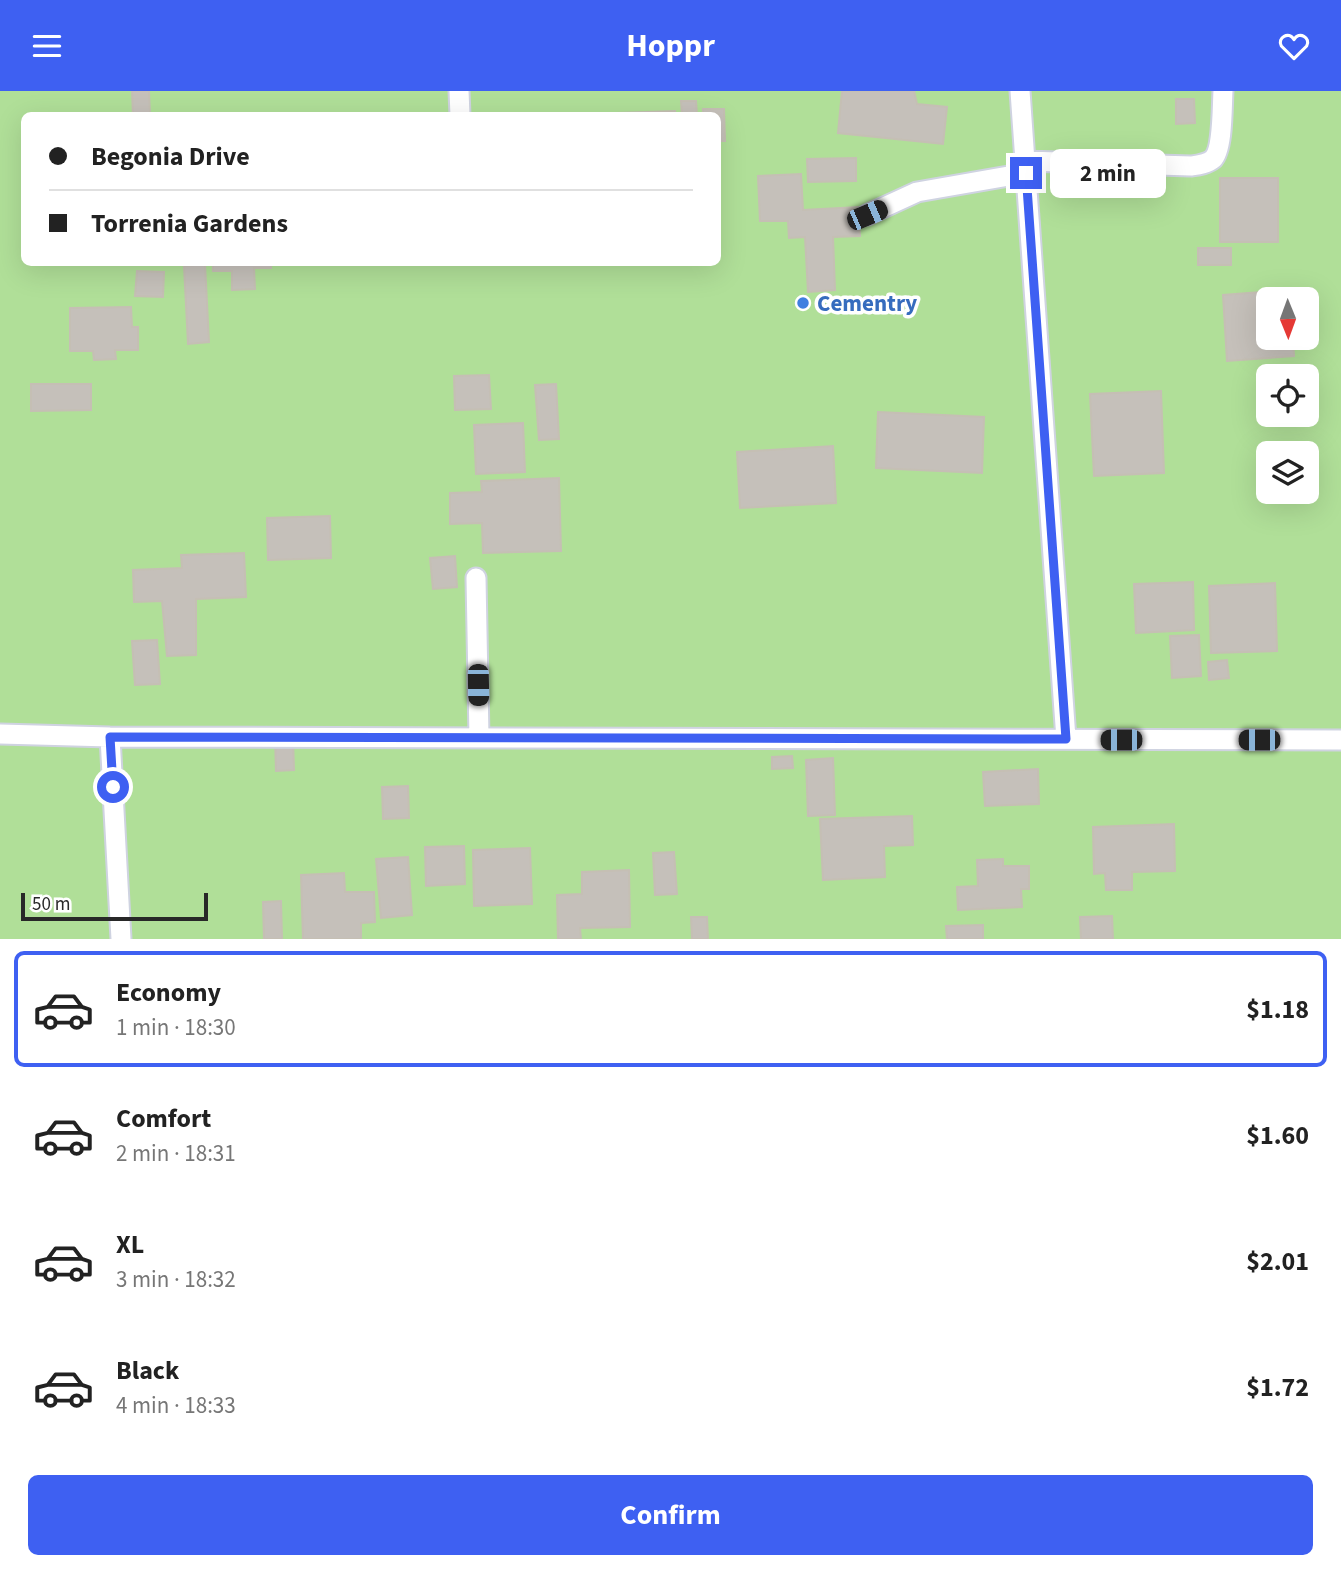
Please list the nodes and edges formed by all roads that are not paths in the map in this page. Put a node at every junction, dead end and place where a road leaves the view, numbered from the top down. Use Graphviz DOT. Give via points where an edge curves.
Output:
graph roads {
  1 [pos="459,91"];
  2 [pos="1020,91"];
  3 [pos="1223,91"];
  4 [pos="460,112"];
  5 [pos="1025,167"];
  6 [pos="867,215"];
  7 [pos="476,578"];
  8 [pos="0,734"];
  9 [pos="110,737"];
  10 [pos="479,739"];
  11 [pos="1066,739"];
  12 [pos="1341,740"];
  13 [pos="121,939"];
  1 -- 4 [label="street"];
  2 -- 5 [label="street"];
  3 -- 5 [label="street" via="1219,150 1204,164"];
  5 -- 6 [label="street" via="917,192"];
  5 -- 11 [label="street"];
  7 -- 10 [label="street"];
  8 -- 9 [label="street"];
  9 -- 10 [label="street"];
  9 -- 13 [label="street"];
  10 -- 11 [label="street"];
  11 -- 12 [label="street"];
}
